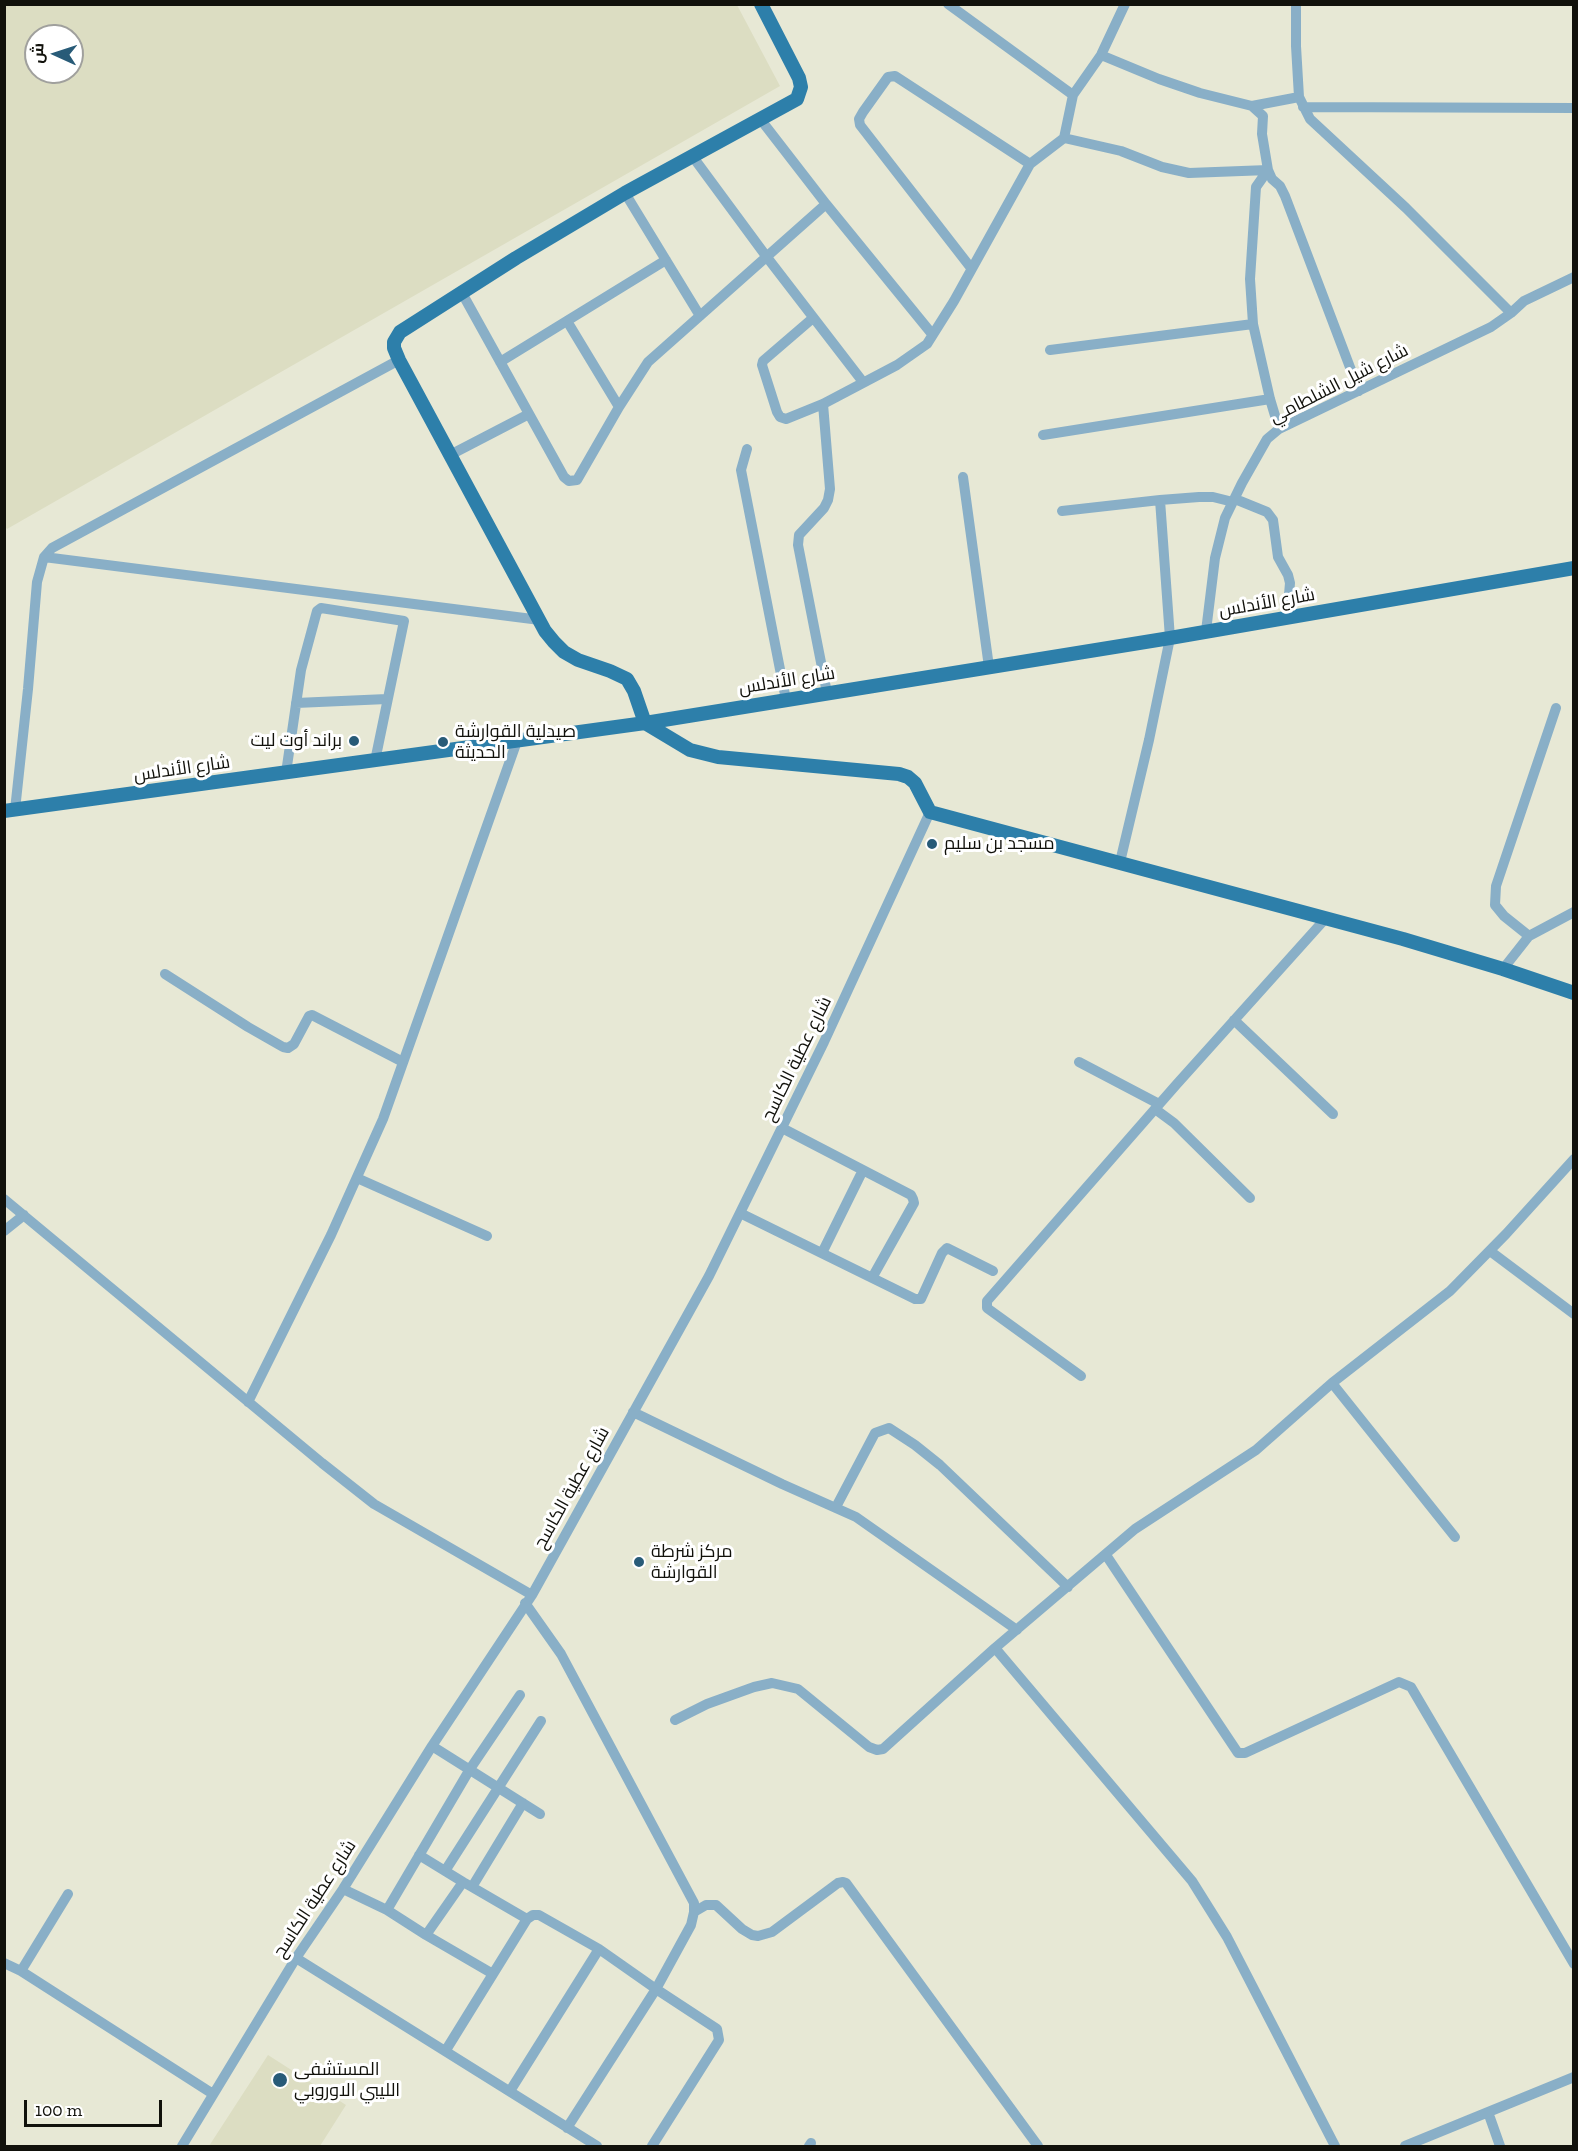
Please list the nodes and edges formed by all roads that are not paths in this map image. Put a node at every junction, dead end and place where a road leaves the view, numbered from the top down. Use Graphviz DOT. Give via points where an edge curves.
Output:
graph roads {
  1 [pos="760,4"];
  2 [pos="948,4"];
  3 [pos="1296,4"];
  4 [pos="1126,5"];
  5 [pos="1101,55"];
  6 [pos="1073,95"];
  7 [pos="1301,102"];
  8 [pos="1252,106"];
  9 [pos="1574,108"];
  10 [pos="761,120"];
  11 [pos="1064,138"];
  12 [pos="693,157"];
  13 [pos="1030,164"];
  14 [pos="1268,170"];
  15 [pos="625,193"];
  16 [pos="826,204"];
  17 [pos="766,256"];
  18 [pos="666,260"];
  19 [pos="971,268"];
  20 [pos="1574,277"];
  21 [pos="462,292"];
  22 [pos="1511,313"];
  23 [pos="699,316"];
  24 [pos="813,318"];
  25 [pos="567,321"];
  26 [pos="1253,324"];
  27 [pos="932,334"];
  28 [pos="1050,350"];
  29 [pos="399,360"];
  30 [pos="500,362"];
  31 [pos="863,382"];
  32 [pos="1359,391"];
  33 [pos="1270,399"];
  34 [pos="823,404"];
  35 [pos="619,407"];
  36 [pos="529,414"];
  37 [pos="1279,429"];
  38 [pos="1043,435"];
  39 [pos="747,449"];
  40 [pos="450,455"];
  41 [pos="963,477"];
  42 [pos="1160,500"];
  43 [pos="1234,500"];
  44 [pos="1062,511"];
  45 [pos="44,557"];
  46 [pos="1574,568"];
  47 [pos="1287,618"];
  48 [pos="540,620"];
  49 [pos="1206,631"];
  50 [pos="1170,638"];
  51 [pos="989,667"];
  52 [pos="827,693"];
  53 [pos="387,699"];
  54 [pos="786,699"];
  55 [pos="296,703"];
  56 [pos="1556,708"];
  57 [pos="645,723"];
  58 [pos="517,741"];
  59 [pos="375,761"];
  60 [pos="286,774"];
  61 [pos="10,811"];
  62 [pos="930,812"];
  63 [pos="1120,862"];
  64 [pos="1574,912"];
  65 [pos="1326,918"];
  66 [pos="1529,936"];
  67 [pos="1503,969"];
  68 [pos="165,974"];
  69 [pos="1574,993"];
  70 [pos="1234,1020"];
  71 [pos="403,1062"];
  72 [pos="1079,1062"];
  73 [pos="1157,1106"];
  74 [pos="1333,1114"];
  75 [pos="782,1128"];
  76 [pos="1574,1159"];
  77 [pos="863,1170"];
  78 [pos="357,1178"];
  79 [pos="4,1198"];
  80 [pos="1250,1198"];
  81 [pos="740,1213"];
  82 [pos="24,1215"];
  83 [pos="4,1231"];
  84 [pos="487,1236"];
  85 [pos="1490,1251"];
  86 [pos="822,1253"];
  87 [pos="993,1271"];
  88 [pos="872,1278"];
  89 [pos="1574,1314"];
  90 [pos="1082,1376"];
  91 [pos="1332,1383"];
  92 [pos="248,1402"];
  93 [pos="633,1412"];
  94 [pos="836,1507"];
  95 [pos="1455,1537"];
  96 [pos="1106,1555"];
  97 [pos="1068,1587"];
  98 [pos="528,1599"];
  99 [pos="1017,1630"];
  100 [pos="995,1648"];
  101 [pos="520,1695"];
  102 [pos="675,1720"];
  103 [pos="541,1721"];
  104 [pos="432,1746"];
  105 [pos="470,1769"];
  106 [pos="498,1787"];
  107 [pos="523,1803"];
  108 [pos="540,1814"];
  109 [pos="419,1855"];
  110 [pos="445,1871"];
  111 [pos="467,1884"];
  112 [pos="343,1889"];
  113 [pos="68,1894"];
  114 [pos="387,1910"];
  115 [pos="694,1912"];
  116 [pos="527,1919"];
  117 [pos="426,1935"];
  118 [pos="599,1949"];
  119 [pos="296,1958"];
  120 [pos="4,1963"];
  121 [pos="1574,1964"];
  122 [pos="21,1971"];
  123 [pos="493,1974"];
  124 [pos="656,1989"];
  125 [pos="446,2050"];
  126 [pos="1574,2077"];
  127 [pos="510,2091"];
  128 [pos="213,2094"];
  129 [pos="1488,2112"];
  130 [pos="567,2128"];
  131 [pos="182,2146"];
  132 [pos="597,2146"];
  133 [pos="652,2146"];
  134 [pos="1038,2146"];
  135 [pos="1335,2146"];
  136 [pos="1405,2146"];
  137 [pos="1500,2146"];
  1 -- 10 [label="main road" via="801,87 797,99"];
  2 -- 6 [label="street"];
  3 -- 7 [label="street"];
  4 -- 5 [label="street"];
  5 -- 6 [label="street"];
  5 -- 8 [label="street" via="1200,93"];
  6 -- 11 [label="street"];
  7 -- 8 [label="street"];
  7 -- 9 [label="street"];
  7 -- 22 [label="street" via="1312,121"];
  8 -- 14 [label="street" via="1263,116"];
  10 -- 12 [label="main road"];
  10 -- 16 [label="street"];
  11 -- 13 [label="street"];
  11 -- 14 [label="street" via="1189,173"];
  12 -- 15 [label="main road"];
  12 -- 17 [label="street"];
  13 -- 19 [label="street"];
  13 -- 19 [label="street" via="895,76 888,77 863,112 860,125"];
  14 -- 26 [label="street" via="1256,188 1250,279"];
  14 -- 32 [label="street" via="1281,186"];
  15 -- 18 [label="street"];
  15 -- 21 [label="main road"];
  16 -- 17 [label="street"];
  16 -- 27 [label="street"];
  17 -- 23 [label="street"];
  17 -- 24 [label="street"];
  18 -- 23 [label="street"];
  18 -- 25 [label="street"];
  19 -- 27 [label="street"];
  20 -- 22 [label="street, شارع شيل الشلطامي" via="1524,301"];
  21 -- 29 [label="main road" via="400,332 394,342"];
  21 -- 30 [label="street"];
  22 -- 32 [label="street, شارع شيل الشلطامي" via="1491,327"];
  23 -- 35 [label="street" via="648,362"];
  24 -- 31 [label="street"];
  24 -- 34 [label="street" via="765,358 762,365 780,417 786,419"];
  25 -- 30 [label="street"];
  25 -- 35 [label="street"];
  26 -- 28 [label="street"];
  26 -- 33 [label="street"];
  27 -- 31 [label="street" via="916,353"];
  29 -- 40 [label="main road"];
  29 -- 45 [label="street" via="52,548"];
  30 -- 36 [label="street"];
  31 -- 34 [label="street"];
  32 -- 37 [label="street, شارع شيل الشلطامي"];
  33 -- 37 [label="street"];
  33 -- 38 [label="street"];
  34 -- 52 [label="street" via="830,489 824,508 799,535 798,544"];
  35 -- 36 [label="street" via="577,480 569,482"];
  36 -- 40 [label="street"];
  37 -- 43 [label="street, شارع شيل الشلطامي" via="1267,439"];
  39 -- 54 [label="street" via="741,470"];
  40 -- 48 [label="main road"];
  41 -- 51 [label="street"];
  42 -- 43 [label="street" via="1213,496"];
  42 -- 44 [label="street"];
  42 -- 50 [label="street"];
  43 -- 47 [label="street" via="1267,512 1273,520 1278,557 1290,583"];
  43 -- 49 [label="street, شارع شيل الشلطامي" via="1219,538"];
  45 -- 48 [label="street"];
  45 -- 61 [label="street" via="37,582 28,689"];
  46 -- 47 [label="main road, شارع الأندلس"];
  47 -- 49 [label="main road, شارع الأندلس"];
  48 -- 57 [label="main road" via="564,652 627,680"];
  49 -- 50 [label="main road, شارع الأندلس"];
  50 -- 51 [label="main road, شارع الأندلس"];
  50 -- 63 [label="street"];
  51 -- 52 [label="main road, شارع الأندلس"];
  52 -- 54 [label="main road, شارع الأندلس"];
  53 -- 55 [label="street"];
  53 -- 55 [label="street" via="403,619 321,608 301,670"];
  53 -- 59 [label="street"];
  54 -- 57 [label="main road, شارع الأندلس"];
  55 -- 60 [label="street"];
  56 -- 66 [label="street" via="1496,886 1495,905"];
  57 -- 58 [label="main road, شارع الأندلس"];
  57 -- 62 [label="main road" via="690,750 718,757 899,774 915,783"];
  58 -- 59 [label="main road, شارع الأندلس"];
  58 -- 71 [label="street"];
  59 -- 60 [label="main road, شارع الأندلس"];
  60 -- 61 [label="main road, شارع الأندلس"];
  62 -- 63 [label="main road"];
  62 -- 75 [label="street, شارع عطية الكاسح"];
  63 -- 65 [label="main road"];
  64 -- 66 [label="street"];
  65 -- 67 [label="main road"];
  65 -- 70 [label="street"];
  66 -- 67 [label="street"];
  67 -- 69 [label="main road"];
  68 -- 71 [label="street" via="283,1047 294,1044 312,1015"];
  70 -- 73 [label="street"];
  70 -- 74 [label="street"];
  71 -- 78 [label="street"];
  72 -- 73 [label="street"];
  73 -- 80 [label="street"];
  73 -- 90 [label="street" via="987,1301 987,1308"];
  75 -- 77 [label="street"];
  75 -- 81 [label="street, شارع عطية الكاسح"];
  76 -- 85 [label="street"];
  77 -- 86 [label="street"];
  77 -- 88 [label="street" via="911,1196 914,1203"];
  78 -- 84 [label="street"];
  78 -- 92 [label="street"];
  79 -- 82 [label="street"];
  81 -- 86 [label="street"];
  81 -- 93 [label="street, شارع عطية الكاسح"];
  82 -- 83 [label="street"];
  82 -- 92 [label="street"];
  85 -- 89 [label="street"];
  85 -- 91 [label="street" via="1450,1291"];
  86 -- 88 [label="street"];
  87 -- 88 [label="street" via="947,1248 921,1299"];
  91 -- 95 [label="street"];
  91 -- 96 [label="street" via="1256,1450 1135,1528"];
  92 -- 98 [label="street" via="374,1504"];
  93 -- 94 [label="street"];
  93 -- 98 [label="street, شارع عطية الكاسح"];
  94 -- 97 [label="street" via="875,1433 889,1428 940,1465"];
  94 -- 99 [label="street"];
  96 -- 97 [label="street"];
  96 -- 121 [label="street" via="1238,1753 1399,1682 1411,1687"];
  97 -- 99 [label="street"];
  98 -- 104 [label="street, شارع عطية الكاسح"];
  98 -- 115 [label="street" via="694,1903"];
  99 -- 100 [label="street"];
  100 -- 102 [label="street" via="883,1749 869,1747 798,1689 772,1683 707,1704"];
  100 -- 135 [label="street" via="1192,1881 1227,1938"];
  101 -- 105 [label="street"];
  103 -- 106 [label="street"];
  104 -- 105 [label="street"];
  104 -- 112 [label="street, شارع عطية الكاسح"];
  105 -- 106 [label="street"];
  105 -- 109 [label="street"];
  106 -- 107 [label="street"];
  106 -- 110 [label="street"];
  107 -- 108 [label="street"];
  107 -- 111 [label="street"];
  109 -- 110 [label="street"];
  109 -- 114 [label="street"];
  110 -- 111 [label="street"];
  111 -- 116 [label="street"];
  111 -- 117 [label="street"];
  112 -- 114 [label="street"];
  112 -- 119 [label="street, شارع عطية الكاسح"];
  113 -- 122 [label="street"];
  114 -- 117 [label="street"];
  115 -- 124 [label="street" via="691,1925"];
  115 -- 134 [label="street" via="706,1905 716,1905 742,1929 758,1936 772,1932 838,1883 846,1883"];
  116 -- 118 [label="street" via="538,1915"];
  116 -- 123 [label="street"];
  117 -- 123 [label="street"];
  118 -- 124 [label="street"];
  118 -- 127 [label="street"];
  119 -- 125 [label="street"];
  119 -- 128 [label="street, شارع عطية الكاسح"];
  120 -- 122 [label="street"];
  122 -- 128 [label="street"];
  123 -- 125 [label="street"];
  124 -- 130 [label="street"];
  124 -- 133 [label="street" via="720,2034"];
  125 -- 127 [label="street"];
  126 -- 129 [label="street"];
  127 -- 130 [label="street"];
  128 -- 131 [label="street, شارع عطية الكاسح"];
  129 -- 136 [label="street"];
  129 -- 137 [label="street"];
  130 -- 132 [label="street"];
}
